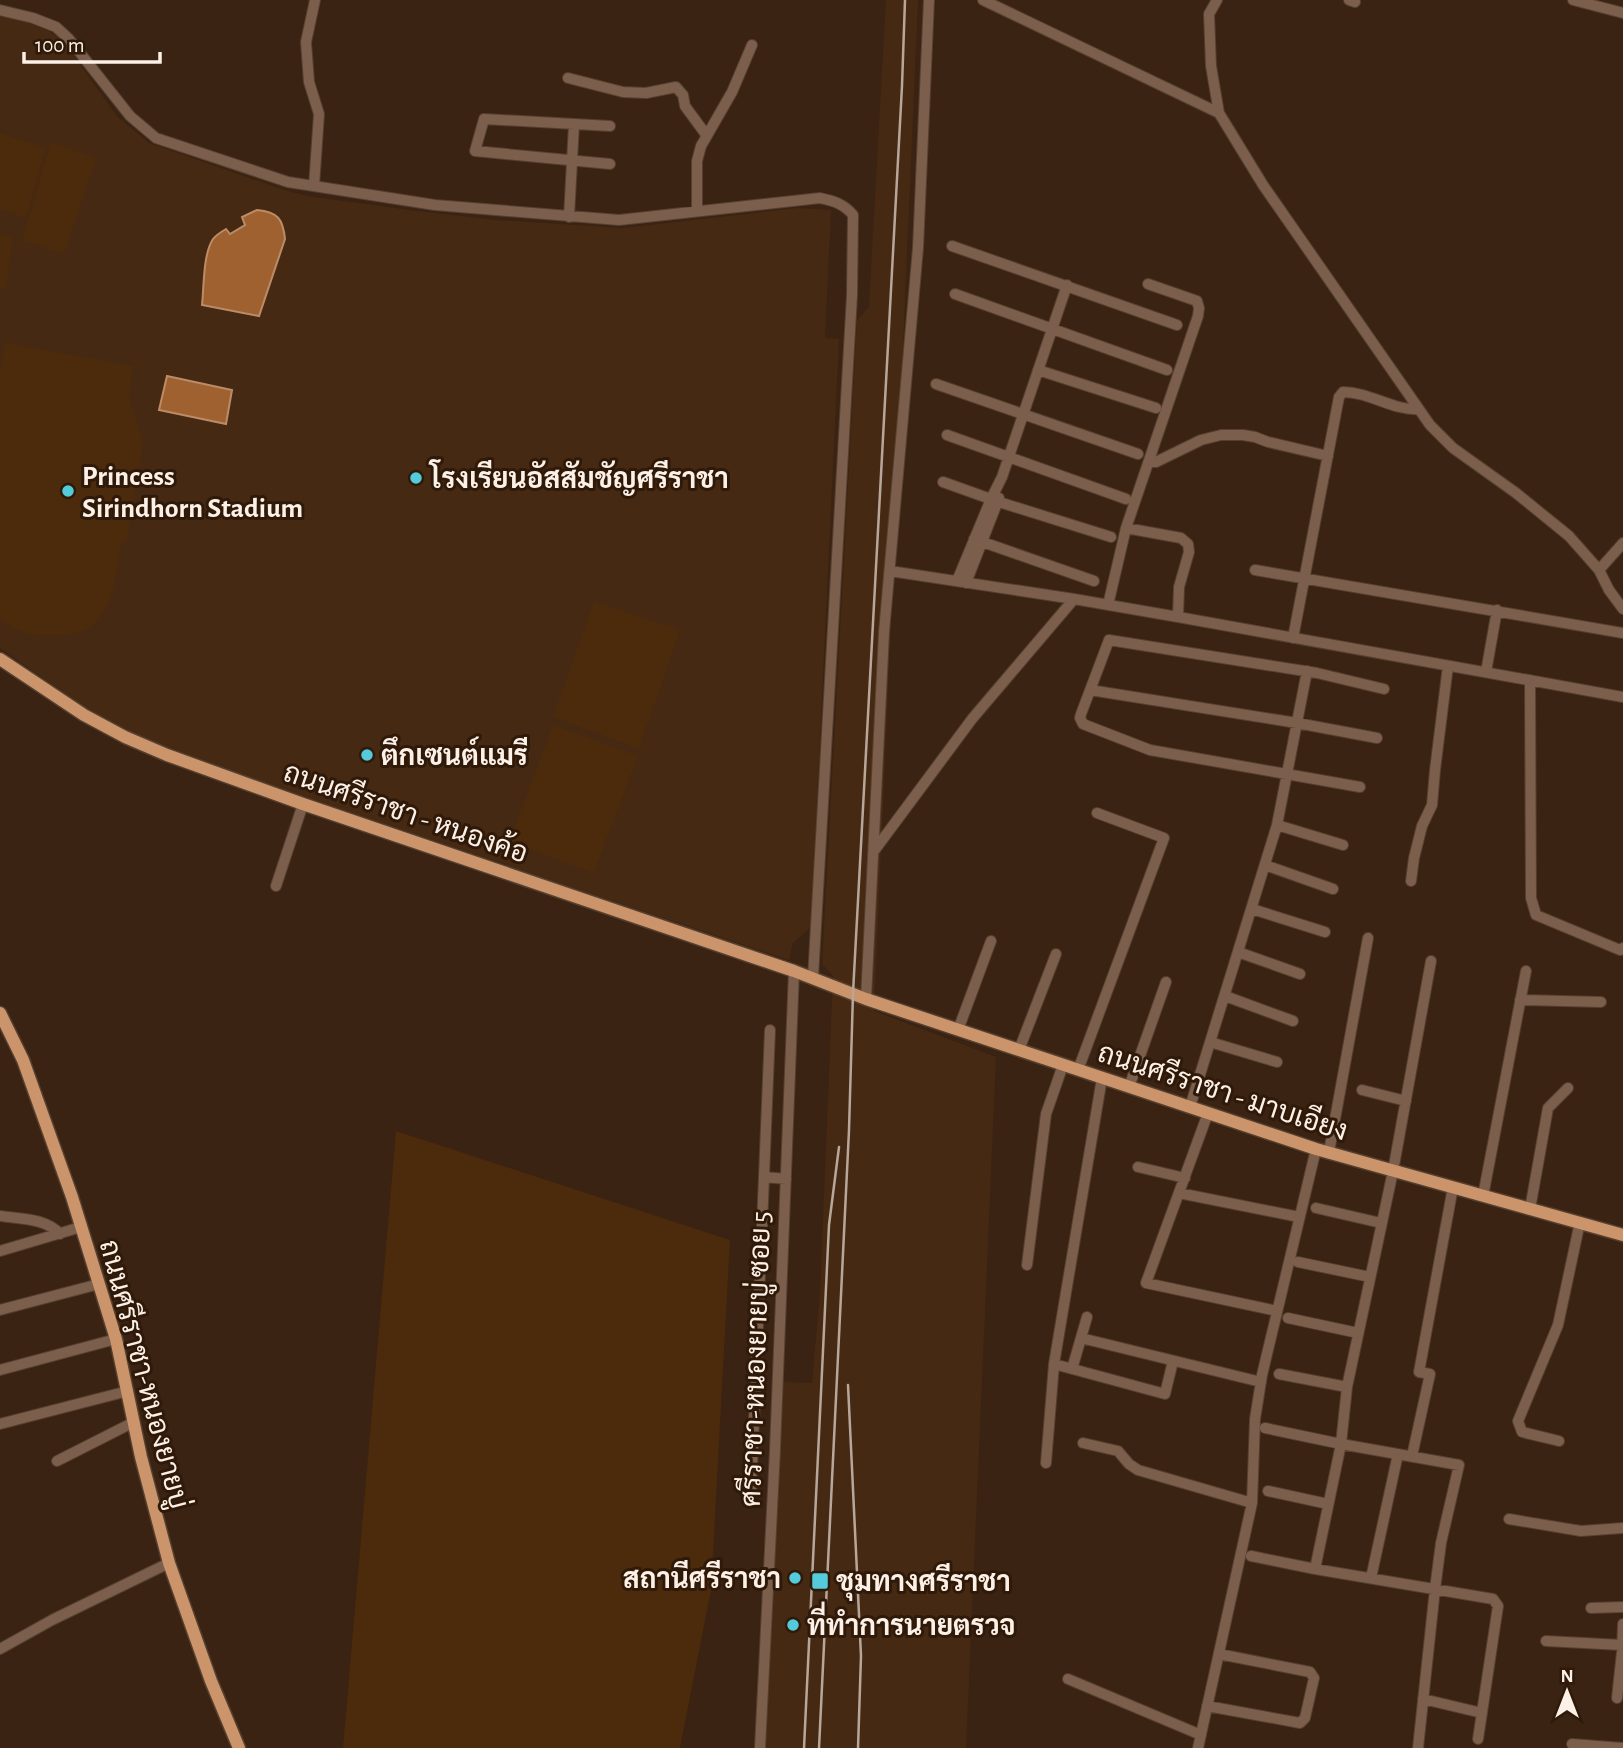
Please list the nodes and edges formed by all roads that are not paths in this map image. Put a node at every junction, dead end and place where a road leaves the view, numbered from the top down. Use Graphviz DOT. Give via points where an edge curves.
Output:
graph roads {
  1 [pos="315,0"];
  2 [pos="929,0"];
  3 [pos="983,0"];
  4 [pos="1217,0"];
  5 [pos="1573,0"];
  6 [pos="0,10"];
  7 [pos="1623,13"];
  8 [pos="752,44"];
  9 [pos="568,78"];
  10 [pos="1219,113"];
  11 [pos="574,124"];
  12 [pos="610,126"];
  13 [pos="707,136"];
  14 [pos="572,162"];
  15 [pos="610,164"];
  16 [pos="314,186"];
  17 [pos="697,211"];
  18 [pos="569,217"];
  19 [pos="952,246"];
  20 [pos="1148,284"];
  21 [pos="1067,285"];
  22 [pos="955,294"];
  23 [pos="1177,325"];
  24 [pos="1052,330"];
  25 [pos="1038,370"];
  26 [pos="1167,370"];
  27 [pos="936,384"];
  28 [pos="1156,408"];
  29 [pos="1419,409"];
  30 [pos="1024,414"];
  31 [pos="947,435"];
  32 [pos="1138,454"];
  33 [pos="1328,456"];
  34 [pos="1009,457"];
  35 [pos="1149,461"];
  36 [pos="943,482"];
  37 [pos="1126,499"];
  38 [pos="995,500"];
  39 [pos="1126,528"];
  40 [pos="1111,537"];
  41 [pos="978,541"];
  42 [pos="1623,543"];
  43 [pos="1255,570"];
  44 [pos="1599,570"];
  45 [pos="890,571"];
  46 [pos="1305,578"];
  47 [pos="1094,581"];
  48 [pos="962,582"];
  49 [pos="1074,599"];
  50 [pos="1108,605"];
  51 [pos="1623,609"];
  52 [pos="1497,610"];
  53 [pos="1178,617"];
  54 [pos="1623,633"];
  55 [pos="1293,638"];
  56 [pos="0,659"];
  57 [pos="1448,666"];
  58 [pos="1307,671"];
  59 [pos="1486,672"];
  60 [pos="1530,680"];
  61 [pos="1384,689"];
  62 [pos="1090,690"];
  63 [pos="1623,696"];
  64 [pos="1297,723"];
  65 [pos="1377,738"];
  66 [pos="1287,774"];
  67 [pos="1360,787"];
  68 [pos="303,804"];
  69 [pos="1097,813"];
  70 [pos="1278,825"];
  71 [pos="1343,845"];
  72 [pos="873,852"];
  73 [pos="1265,865"];
  74 [pos="1411,881"];
  75 [pos="276,886"];
  76 [pos="1333,889"];
  77 [pos="1252,909"];
  78 [pos="1325,932"];
  79 [pos="1368,938"];
  80 [pos="991,941"];
  81 [pos="1623,948"];
  82 [pos="1238,952"];
  83 [pos="1056,954"];
  84 [pos="1431,961"];
  85 [pos="794,971"];
  86 [pos="1526,971"];
  87 [pos="1300,974"];
  88 [pos="813,978"];
  89 [pos="1166,982"];
  90 [pos="1225,996"];
  91 [pos="866,999"];
  92 [pos="1520,1000"];
  93 [pos="1601,1002"];
  94 [pos="0,1013"];
  95 [pos="1293,1021"];
  96 [pos="770,1030"];
  97 [pos="958,1030"];
  98 [pos="1210,1042"];
  99 [pos="1019,1050"];
  100 [pos="1277,1062"];
  101 [pos="1063,1065"];
  102 [pos="1078,1070"];
  103 [pos="1102,1078"];
  104 [pos="1129,1087"];
  105 [pos="1568,1088"];
  106 [pos="1362,1090"];
  107 [pos="1406,1101"];
  108 [pos="1190,1107"];
  109 [pos="1208,1113"];
  110 [pos="1316,1149"];
  111 [pos="1329,1152"];
  112 [pos="1138,1167"];
  113 [pos="1393,1171"];
  114 [pos="765,1177"];
  115 [pos="1185,1178"];
  116 [pos="786,1179"];
  117 [pos="1453,1187"];
  118 [pos="1179,1193"];
  119 [pos="1483,1196"];
  120 [pos="1316,1208"];
  121 [pos="1530,1209"];
  122 [pos="0,1216"];
  123 [pos="1300,1217"];
  124 [pos="1580,1222"];
  125 [pos="1381,1223"];
  126 [pos="82,1227"];
  127 [pos="60,1234"];
  128 [pos="1623,1235"];
  129 [pos="0,1251"];
  130 [pos="1298,1262"];
  131 [pos="1027,1265"];
  132 [pos="1370,1277"];
  133 [pos="99,1284"];
  134 [pos="0,1310"];
  135 [pos="1277,1311"];
  136 [pos="1087,1317"];
  137 [pos="1288,1318"];
  138 [pos="1358,1333"];
  139 [pos="1081,1338"];
  140 [pos="116,1339"];
  141 [pos="1173,1360"];
  142 [pos="1054,1364"];
  143 [pos="1072,1369"];
  144 [pos="0,1370"];
  145 [pos="1279,1374"];
  146 [pos="1261,1382"];
  147 [pos="1347,1387"];
  148 [pos="128,1391"];
  149 [pos="134,1422"];
  150 [pos="0,1424"];
  151 [pos="1265,1428"];
  152 [pos="1559,1441"];
  153 [pos="1083,1443"];
  154 [pos="1341,1444"];
  155 [pos="1398,1454"];
  156 [pos="1412,1456"];
  157 [pos="57,1461"];
  158 [pos="1046,1463"];
  159 [pos="1268,1491"];
  160 [pos="751,1494"];
  161 [pos="1252,1503"];
  162 [pos="1328,1504"];
  163 [pos="1509,1519"];
  164 [pos="1623,1528"];
  165 [pos="1251,1556"];
  166 [pos="169,1563"];
  167 [pos="1315,1569"];
  168 [pos="1371,1578"];
  169 [pos="1434,1589"];
  170 [pos="1623,1607"];
  171 [pos="1591,1608"];
  172 [pos="1623,1624"];
  173 [pos="1546,1641"];
  174 [pos="1622,1646"];
  175 [pos="0,1650"];
  176 [pos="1623,1652"];
  177 [pos="1219,1654"];
  178 [pos="1068,1679"];
  179 [pos="1617,1698"];
  180 [pos="1423,1699"];
  181 [pos="1208,1706"];
  182 [pos="1482,1713"];
  183 [pos="1201,1735"];
  184 [pos="1478,1739"];
  185 [pos="1572,1744"];
  186 [pos="239,1748"];
  187 [pos="760,1748"];
  188 [pos="1198,1748"];
  189 [pos="1418,1748"];
  190 [pos="1623,1748"];
  1 -- 16 [label="street" via="306,42 309,82 319,114"];
  2 -- 45 [label="street" via="918,248"];
  3 -- 10 [label="street"];
  4 -- 10 [label="street" via="1209,14"];
  5 -- 7 [label="street"];
  6 -- 16 [label="street" via="56,27 130,116 156,138 288,182"];
  8 -- 13 [label="street"];
  9 -- 13 [label="street" via="623,92 676,87"];
  10 -- 29 [label="street" via="1263,185"];
  11 -- 12 [label="street"];
  11 -- 14 [label="street"];
  11 -- 14 [label="street" via="484,118 475,151"];
  13 -- 17 [label="street" via="697,161"];
  14 -- 15 [label="street"];
  14 -- 18 [label="street"];
  16 -- 18 [label="street" via="435,205"];
  17 -- 18 [label="street" via="619,220"];
  17 -- 88 [label="street" via="820,198 847,207 853,215 851,322"];
  19 -- 21 [label="street"];
  20 -- 35 [label="street" via="1197,301 1199,308"];
  21 -- 23 [label="street"];
  21 -- 24 [label="street"];
  22 -- 24 [label="street"];
  24 -- 25 [label="street"];
  24 -- 26 [label="street"];
  25 -- 28 [label="street"];
  25 -- 30 [label="street"];
  27 -- 30 [label="street"];
  29 -- 33 [label="street" via="1343,392"];
  29 -- 44 [label="street" via="1453,448 1569,536"];
  30 -- 32 [label="street"];
  30 -- 34 [label="street"];
  31 -- 34 [label="street"];
  33 -- 35 [label="street" via="1255,437 1221,435"];
  33 -- 46 [label="street"];
  34 -- 37 [label="street"];
  34 -- 38 [label="street"];
  35 -- 39 [label="street"];
  36 -- 38 [label="street"];
  38 -- 40 [label="street"];
  38 -- 41 [label="street"];
  39 -- 50 [label="street"];
  39 -- 53 [label="street" via="1181,538 1188,544"];
  41 -- 47 [label="street"];
  41 -- 48 [label="street"];
  42 -- 44 [label="street"];
  43 -- 46 [label="street"];
  44 -- 51 [label="street"];
  45 -- 48 [label="street"];
  45 -- 72 [label="street"];
  46 -- 52 [label="street"];
  46 -- 55 [label="street"];
  48 -- 49 [label="street"];
  49 -- 50 [label="street"];
  49 -- 72 [label="street" via="972,719"];
  50 -- 53 [label="street"];
  52 -- 54 [label="street"];
  52 -- 59 [label="street"];
  53 -- 55 [label="street"];
  55 -- 57 [label="street"];
  56 -- 68 [label="main road, ถนนศรีราชา - หนองค้อ" via="125,737"];
  57 -- 59 [label="street"];
  57 -- 74 [label="street" via="1432,805 1422,826"];
  58 -- 61 [label="street"];
  58 -- 62 [label="street" via="1109,640"];
  58 -- 64 [label="street"];
  59 -- 60 [label="street"];
  60 -- 63 [label="street"];
  60 -- 81 [label="street" via="1531,898 1536,915"];
  62 -- 64 [label="street"];
  62 -- 66 [label="street" via="1080,718 1083,724 1150,750"];
  64 -- 65 [label="street"];
  64 -- 66 [label="street"];
  66 -- 67 [label="street"];
  66 -- 70 [label="street"];
  68 -- 75 [label="street"];
  68 -- 85 [label="main road, ถนนศรีราชา - หนองค้อ"];
  69 -- 102 [label="street" via="1164,838"];
  70 -- 71 [label="street"];
  70 -- 73 [label="street"];
  72 -- 91 [label="street"];
  73 -- 76 [label="street"];
  73 -- 77 [label="street"];
  77 -- 78 [label="street"];
  77 -- 82 [label="street"];
  79 -- 111 [label="street"];
  80 -- 97 [label="street"];
  82 -- 87 [label="street"];
  82 -- 90 [label="street"];
  83 -- 99 [label="street"];
  84 -- 107 [label="street"];
  85 -- 88 [label="main road, ถนนศรีราชา - หนองค้อ"];
  85 -- 116 [label="street, ศรีราชา-หนองยายบู่ ซอย 5"];
  86 -- 92 [label="street"];
  88 -- 91 [label="main road, ถนนศรีราชา - มาบเอียง"];
  89 -- 104 [label="street"];
  90 -- 95 [label="street"];
  90 -- 98 [label="street"];
  91 -- 97 [label="main road, ถนนศรีราชา - มาบเอียง"];
  92 -- 93 [label="street"];
  92 -- 119 [label="street"];
  94 -- 126 [label="main road, ถนนศรีราชา-หนองยายบู่" via="23,1060"];
  96 -- 114 [label="street"];
  97 -- 99 [label="main road, ถนนศรีราชา - มาบเอียง"];
  98 -- 100 [label="street"];
  98 -- 108 [label="street"];
  99 -- 101 [label="main road, ถนนศรีราชา - มาบเอียง"];
  101 -- 102 [label="main road, ถนนศรีราชา - มาบเอียง"];
  101 -- 131 [label="street" via="1046,1114"];
  102 -- 103 [label="main road, ถนนศรีราชา - มาบเอียง"];
  103 -- 104 [label="main road, ถนนศรีราชา - มาบเอียง"];
  103 -- 142 [label="street"];
  104 -- 108 [label="main road, ถนนศรีราชา - มาบเอียง"];
  105 -- 121 [label="street" via="1548,1108"];
  106 -- 107 [label="street"];
  107 -- 113 [label="street"];
  108 -- 109 [label="main road, ถนนศรีราชา - มาบเอียง"];
  109 -- 110 [label="main road, ถนนศรีราชา - มาบเอียง"];
  109 -- 115 [label="street"];
  110 -- 111 [label="main road, ถนนศรีราชา - มาบเอียง"];
  110 -- 123 [label="street"];
  111 -- 113 [label="main road, ถนนศรีราชา - มาบเอียง"];
  112 -- 115 [label="street"];
  113 -- 117 [label="main road, ถนนศรีราชา - มาบเอียง"];
  113 -- 125 [label="street"];
  114 -- 116 [label="street"];
  114 -- 160 [label="street"];
  115 -- 118 [label="street"];
  116 -- 187 [label="street, ศรีราชา-หนองยายบู่ ซอย 5"];
  117 -- 119 [label="main road, ถนนศรีราชา - มาบเอียง"];
  117 -- 156 [label="street" via="1419,1372 1430,1374"];
  118 -- 123 [label="street"];
  118 -- 135 [label="street" via="1146,1283"];
  119 -- 121 [label="main road, ถนนศรีราชา - มาบเอียง"];
  120 -- 125 [label="street"];
  121 -- 124 [label="main road, ถนนศรีราชา - มาบเอียง"];
  122 -- 127 [label="street" via="48,1224"];
  123 -- 135 [label="street"];
  124 -- 128 [label="main road, ถนนศรีราชา - มาบเอียง"];
  124 -- 152 [label="street" via="1558,1325 1518,1421 1522,1432"];
  125 -- 132 [label="street"];
  126 -- 127 [label="street"];
  126 -- 133 [label="main road, ถนนศรีราชา-หนองยายบู่"];
  127 -- 129 [label="street"];
  130 -- 132 [label="street"];
  132 -- 138 [label="street"];
  133 -- 134 [label="street"];
  133 -- 140 [label="main road, ถนนศรีราชา-หนองยายบู่"];
  135 -- 146 [label="street"];
  136 -- 139 [label="street"];
  137 -- 138 [label="street"];
  138 -- 147 [label="street"];
  139 -- 141 [label="street"];
  139 -- 143 [label="street"];
  140 -- 144 [label="street"];
  140 -- 148 [label="main road, ถนนศรีราชา-หนองยายบู่"];
  141 -- 143 [label="street" via="1165,1394"];
  141 -- 146 [label="street"];
  142 -- 143 [label="street"];
  142 -- 158 [label="street"];
  145 -- 147 [label="street"];
  146 -- 161 [label="street"];
  147 -- 154 [label="street"];
  148 -- 149 [label="main road, ถนนศรีราชา-หนองยายบู่"];
  148 -- 150 [label="street"];
  149 -- 157 [label="street"];
  149 -- 166 [label="main road, ถนนศรีราชา-หนองยายบู่"];
  151 -- 154 [label="street"];
  153 -- 161 [label="street" via="1115,1449 1134,1468"];
  154 -- 155 [label="street"];
  154 -- 162 [label="street"];
  155 -- 156 [label="street"];
  155 -- 168 [label="street"];
  156 -- 169 [label="street" via="1459,1465"];
  159 -- 162 [label="street"];
  161 -- 177 [label="street"];
  162 -- 167 [label="street"];
  163 -- 164 [label="street" via="1581,1531"];
  165 -- 167 [label="street"];
  166 -- 175 [label="street"];
  166 -- 186 [label="main road, ถนนศรีราชา-หนองยายบู่"];
  167 -- 168 [label="street"];
  168 -- 169 [label="street"];
  169 -- 180 [label="street"];
  169 -- 182 [label="street" via="1493,1599 1498,1605"];
  170 -- 171 [label="street"];
  172 -- 174 [label="street"];
  173 -- 174 [label="street"];
  174 -- 176 [label="street"];
  176 -- 179 [label="street"];
  177 -- 181 [label="street"];
  177 -- 181 [label="street" via="1310,1672 1314,1678 1300,1723"];
  178 -- 183 [label="street"];
  180 -- 182 [label="street"];
  180 -- 189 [label="street"];
  181 -- 183 [label="street"];
  182 -- 184 [label="street"];
  183 -- 188 [label="street"];
  185 -- 190 [label="street"];
}
